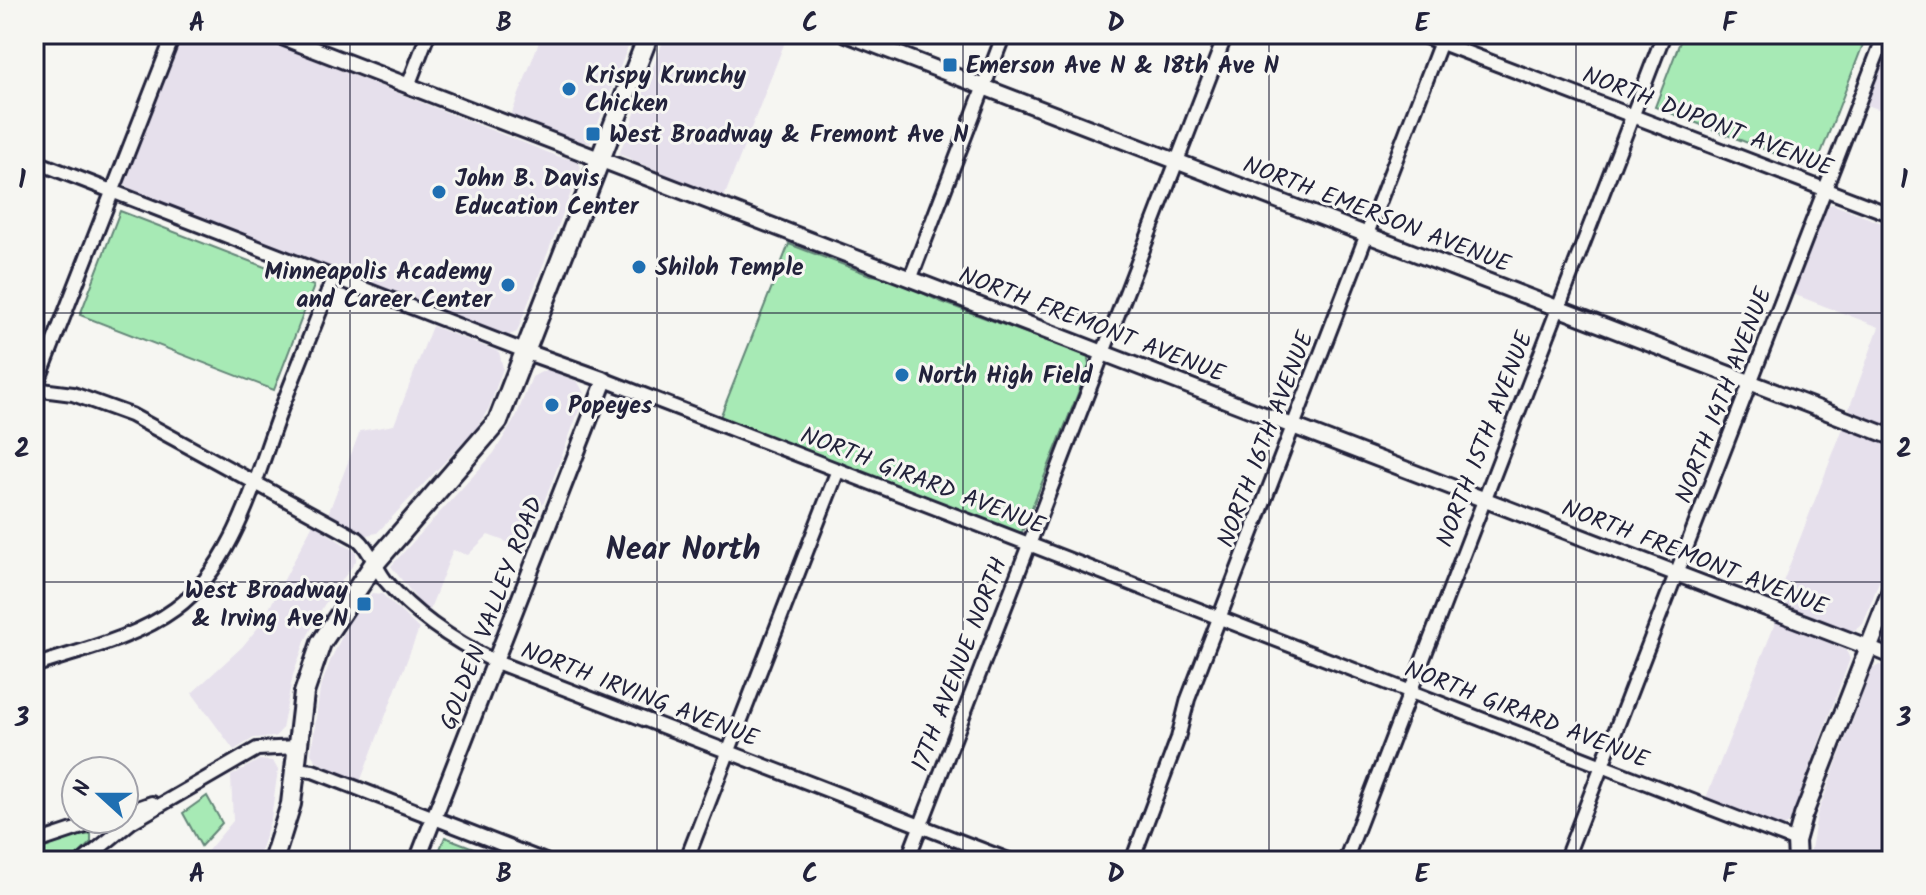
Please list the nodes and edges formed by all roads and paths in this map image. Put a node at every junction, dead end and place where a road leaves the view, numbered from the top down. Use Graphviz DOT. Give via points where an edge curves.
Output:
graph roads {
  1 [pos="174,34"];
  2 [pos="274,34"];
  3 [pos="428,34"];
  4 [pos="649,34"];
  5 [pos="846,34"];
  6 [pos="1004,34"];
  7 [pos="1226,34"];
  8 [pos="1418,34"];
  9 [pos="1664,34"];
  10 [pos="1885,34"];
  11 [pos="1443,38"];
  12 [pos="408,86"];
  13 [pos="985,86"];
  14 [pos="1632,115"];
  15 [pos="602,158"];
  16 [pos="34,161"];
  17 [pos="1178,161"];
  18 [pos="113,191"];
  19 [pos="1826,191"];
  20 [pos="1892,215"];
  21 [pos="1368,234"];
  22 [pos="334,276"];
  23 [pos="911,277"];
  24 [pos="1558,308"];
  25 [pos="527,352"];
  26 [pos="1102,354"];
  27 [pos="605,380"];
  28 [pos="1752,382"];
  29 [pos="34,390"];
  30 [pos="1293,428"];
  31 [pos="1892,437"];
  32 [pos="838,470"];
  33 [pos="254,483"];
  34 [pos="1485,500"];
  35 [pos="1029,545"];
  36 [pos="374,564"];
  37 [pos="1678,574"];
  38 [pos="1892,588"];
  39 [pos="1219,619"];
  40 [pos="1870,648"];
  41 [pos="1892,657"];
  42 [pos="496,662"];
  43 [pos="34,666"];
  44 [pos="1410,692"];
  45 [pos="297,747"];
  46 [pos="727,753"];
  47 [pos="1601,766"];
  48 [pos="295,769"];
  49 [pos="174,796"];
  50 [pos="140,808"];
  51 [pos="434,818"];
  52 [pos="920,826"];
  53 [pos="60,834"];
  54 [pos="1796,841"];
  55 [pos="34,843"];
  56 [pos="83,861"];
  57 [pos="273,861"];
  58 [pos="417,861"];
  59 [pos="545,861"];
  60 [pos="686,861"];
  61 [pos="907,861"];
  62 [pos="1011,861"];
  63 [pos="1132,861"];
  64 [pos="1345,861"];
  65 [pos="1565,861"];
  66 [pos="1797,861"];
  1 -- 18 [label="street"];
  2 -- 12 [label="street, NORTH FREMONT AVENUE"];
  3 -- 12 [label="street"];
  4 -- 15 [label="main road"];
  5 -- 13 [label="street, NORTH EMERSON AVENUE"];
  6 -- 13 [label="street"];
  7 -- 17 [label="street, 17TH AVENUE NORTH"];
  8 -- 11 [label="street, NORTH DUPONT AVENUE"];
  9 -- 14 [label="street, NORTH 15TH AVENUE"];
  10 -- 19 [label="street, NORTH 14TH AVENUE"];
  11 -- 14 [label="street, NORTH DUPONT AVENUE"];
  11 -- 21 [label="street, NORTH 16TH AVENUE"];
  12 -- 15 [label="street, NORTH FREMONT AVENUE"];
  13 -- 17 [label="street, NORTH EMERSON AVENUE"];
  13 -- 23 [label="street"];
  14 -- 19 [label="street, NORTH DUPONT AVENUE"];
  14 -- 24 [label="street, NORTH 15TH AVENUE"];
  15 -- 23 [label="street, NORTH FREMONT AVENUE"];
  15 -- 25 [label="main road"];
  16 -- 18 [label="street, NORTH GIRARD AVENUE"];
  17 -- 21 [label="street, NORTH EMERSON AVENUE"];
  17 -- 26 [label="street, 17TH AVENUE NORTH"];
  18 -- 22 [label="street, NORTH GIRARD AVENUE"];
  18 -- 29 [label="street"];
  19 -- 20 [label="street, NORTH DUPONT AVENUE"];
  19 -- 28 [label="street, NORTH 14TH AVENUE"];
  21 -- 24 [label="street, NORTH EMERSON AVENUE"];
  21 -- 30 [label="street, NORTH 16TH AVENUE"];
  22 -- 25 [label="street, NORTH GIRARD AVENUE"];
  22 -- 33 [label="street"];
  23 -- 26 [label="street, NORTH FREMONT AVENUE"];
  24 -- 28 [label="street, NORTH EMERSON AVENUE"];
  24 -- 34 [label="street, NORTH 15TH AVENUE"];
  25 -- 27 [label="street, NORTH GIRARD AVENUE"];
  25 -- 36 [label="main road" via="489,433"];
  26 -- 30 [label="street, NORTH FREMONT AVENUE"];
  26 -- 35 [label="street, 17TH AVENUE NORTH"];
  27 -- 32 [label="street, NORTH GIRARD AVENUE"];
  27 -- 42 [label="street, GOLDEN VALLEY ROAD"];
  28 -- 31 [label="street, NORTH EMERSON AVENUE"];
  28 -- 37 [label="street, NORTH 14TH AVENUE"];
  29 -- 33 [label="street, NORTH IRVING AVENUE" via="107,404"];
  30 -- 34 [label="street, NORTH FREMONT AVENUE"];
  30 -- 39 [label="street, NORTH 16TH AVENUE"];
  32 -- 35 [label="street, NORTH GIRARD AVENUE"];
  32 -- 46 [label="street"];
  33 -- 36 [label="street, NORTH IRVING AVENUE" via="358,539"];
  33 -- 43 [label="street" via="220,560 175,609 130,634"];
  34 -- 37 [label="street, NORTH FREMONT AVENUE"];
  34 -- 44 [label="street, NORTH 15TH AVENUE"];
  35 -- 39 [label="street, NORTH GIRARD AVENUE"];
  35 -- 52 [label="street, 17TH AVENUE NORTH"];
  36 -- 42 [label="street, NORTH IRVING AVENUE" via="431,623"];
  36 -- 45 [label="main road" via="321,643 304,693"];
  37 -- 40 [label="street, NORTH FREMONT AVENUE"];
  37 -- 47 [label="street, NORTH 14TH AVENUE"];
  38 -- 40 [label="main road"];
  39 -- 44 [label="street, NORTH GIRARD AVENUE"];
  39 -- 63 [label="street, NORTH 16TH AVENUE"];
  40 -- 41 [label="street, NORTH FREMONT AVENUE"];
  40 -- 54 [label="main road"];
  42 -- 46 [label="street, NORTH IRVING AVENUE"];
  42 -- 51 [label="street, GOLDEN VALLEY ROAD"];
  44 -- 47 [label="street, NORTH GIRARD AVENUE"];
  44 -- 64 [label="street, NORTH 15TH AVENUE"];
  45 -- 48 [label="main road"];
  45 -- 49 [label="street" via="257,749"];
  46 -- 52 [label="street, NORTH IRVING AVENUE"];
  46 -- 60 [label="street"];
  47 -- 54 [label="street, NORTH GIRARD AVENUE"];
  47 -- 65 [label="street, NORTH 14TH AVENUE"];
  48 -- 51 [label="street" via="313,771"];
  48 -- 57 [label="main road" via="291,804"];
  49 -- 50 [label="street"];
  49 -- 56 [label="street"];
  51 -- 58 [label="street, GOLDEN VALLEY ROAD"];
  51 -- 59 [label="street"];
  52 -- 61 [label="street, 17TH AVENUE NORTH"];
  52 -- 62 [label="street, NORTH IRVING AVENUE"];
  53 -- 55 [label="street"];
  54 -- 66 [label="main road"];
}
